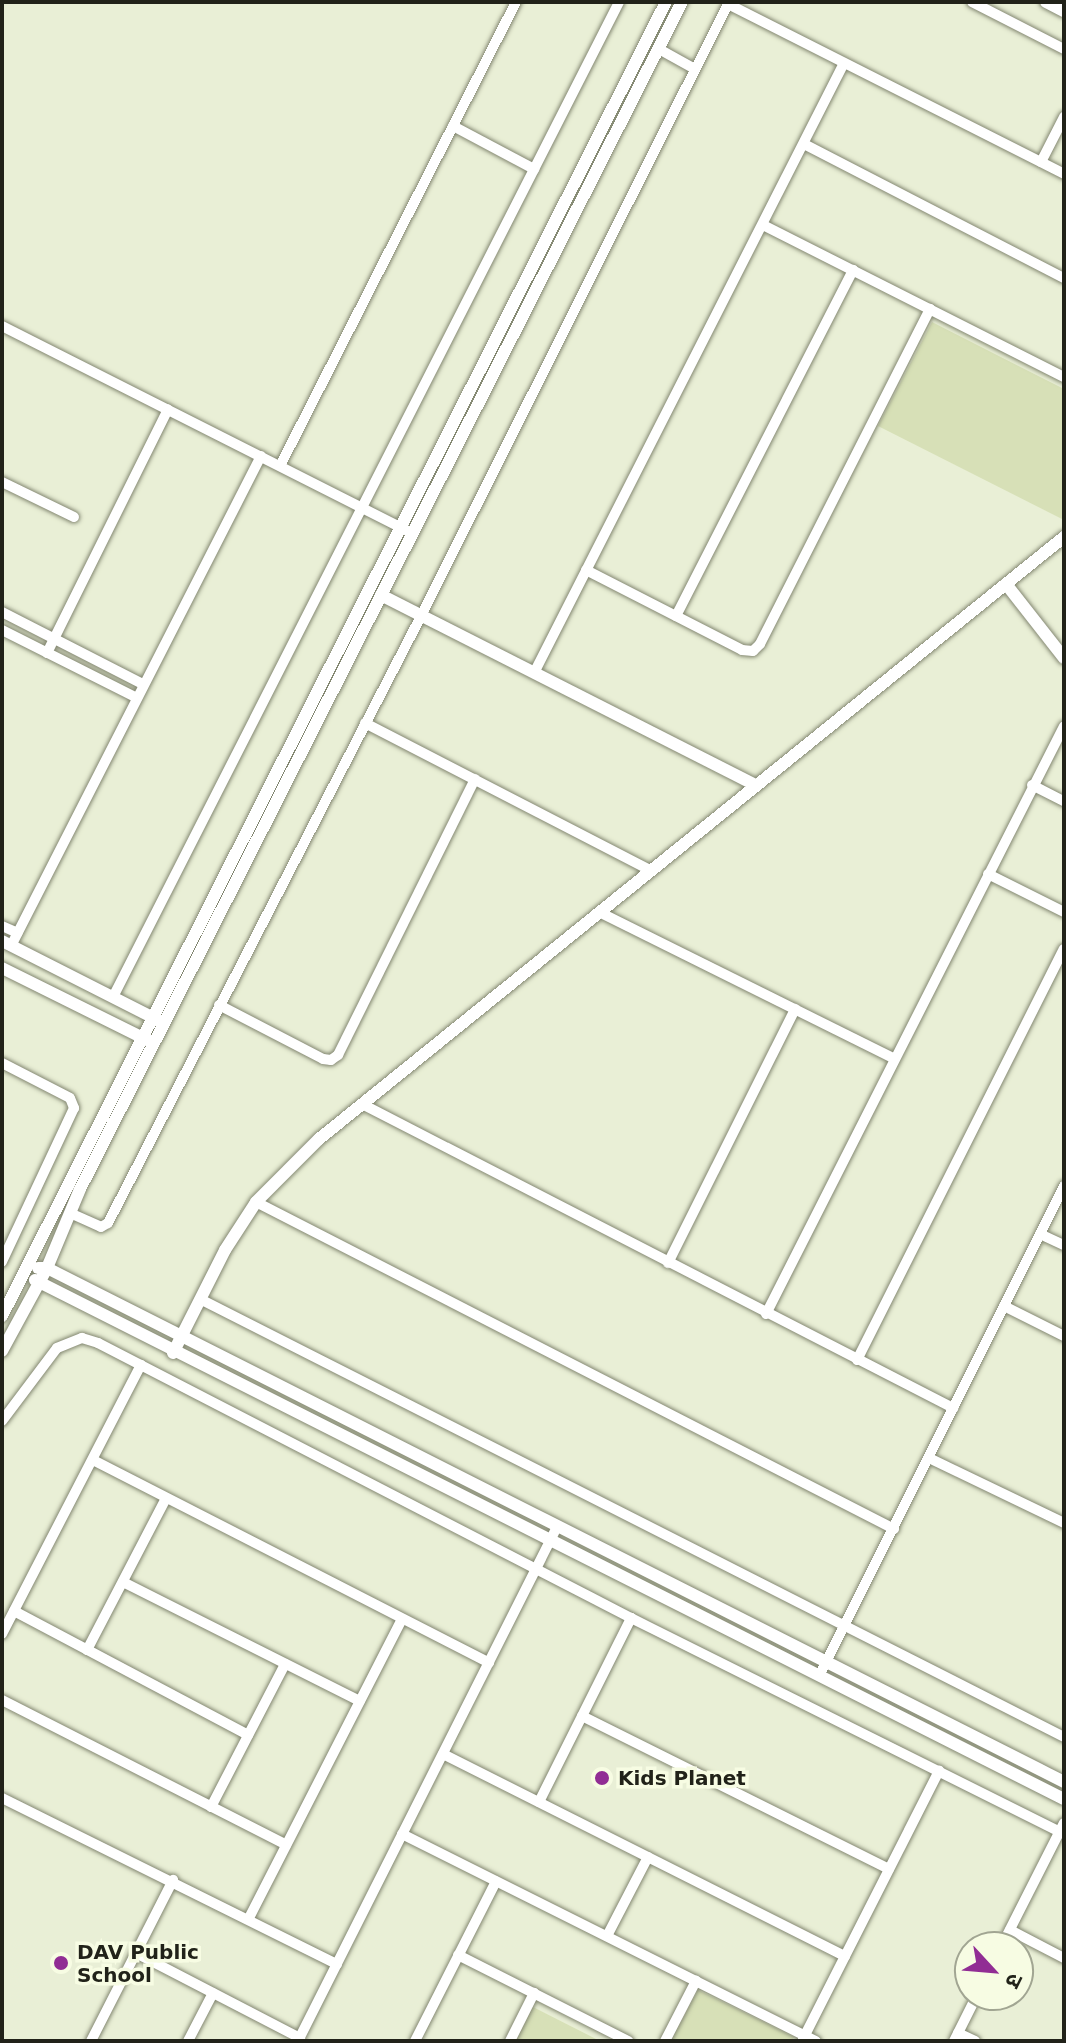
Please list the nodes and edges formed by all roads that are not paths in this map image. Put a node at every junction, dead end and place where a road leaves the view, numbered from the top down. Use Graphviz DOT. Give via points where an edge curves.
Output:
graph roads {
  1 [pos="516,2"];
  2 [pos="619,2"];
  3 [pos="666,2"];
  4 [pos="682,2"];
  5 [pos="972,2"];
  6 [pos="1046,2"];
  7 [pos="728,3"];
  8 [pos="1064,11"];
  9 [pos="659,49"];
  10 [pos="1064,49"];
  11 [pos="844,63"];
  12 [pos="695,69"];
  13 [pos="1064,117"];
  14 [pos="453,126"];
  15 [pos="804,144"];
  16 [pos="1041,162"];
  17 [pos="534,169"];
  18 [pos="1064,174"];
  19 [pos="763,225"];
  20 [pos="853,270"];
  21 [pos="1064,278"];
  22 [pos="930,309"];
  23 [pos="2,326"];
  24 [pos="1063,374"];
  25 [pos="168,409"];
  26 [pos="261,456"];
  27 [pos="280,466"];
  28 [pos="2,482"];
  29 [pos="362,506"];
  30 [pos="74,517"];
  31 [pos="400,527"];
  32 [pos="413,533"];
  33 [pos="1064,537"];
  34 [pos="586,570"];
  35 [pos="1006,584"];
  36 [pos="381,595"];
  37 [pos="2,612"];
  38 [pos="421,616"];
  39 [pos="676,616"];
  40 [pos="2,630"];
  41 [pos="54,639"];
  42 [pos="47,653"];
  43 [pos="1064,658"];
  44 [pos="534,673"];
  45 [pos="143,684"];
  46 [pos="137,698"];
  47 [pos="365,723"];
  48 [pos="1064,726"];
  49 [pos="475,779"];
  50 [pos="755,785"];
  51 [pos="1032,785"];
  52 [pos="1064,801"];
  53 [pos="650,870"];
  54 [pos="988,874"];
  55 [pos="599,912"];
  56 [pos="1064,912"];
  57 [pos="2,926"];
  58 [pos="18,933"];
  59 [pos="7,944"];
  60 [pos="1064,949"];
  61 [pos="2,968"];
  62 [pos="113,997"];
  63 [pos="219,1005"];
  64 [pos="795,1009"];
  65 [pos="152,1017"];
  66 [pos="166,1024"];
  67 [pos="141,1038"];
  68 [pos="155,1045"];
  69 [pos="895,1059"];
  70 [pos="2,1063"];
  71 [pos="362,1104"];
  72 [pos="1064,1186"];
  73 [pos="256,1202"];
  74 [pos="70,1213"];
  75 [pos="1040,1234"];
  76 [pos="1064,1245"];
  77 [pos="2,1262"];
  78 [pos="668,1263"];
  79 [pos="27,1267"];
  80 [pos="47,1268"];
  81 [pos="37,1284"];
  82 [pos="200,1299"];
  83 [pos="1004,1306"];
  84 [pos="766,1314"];
  85 [pos="2,1316"];
  86 [pos="1064,1336"];
  87 [pos="182,1337"];
  88 [pos="2,1351"];
  89 [pos="173,1353"];
  90 [pos="857,1360"];
  91 [pos="141,1365"];
  92 [pos="953,1408"];
  93 [pos="2,1421"];
  94 [pos="929,1458"];
  95 [pos="93,1460"];
  96 [pos="166,1498"];
  97 [pos="1064,1523"];
  98 [pos="557,1527"];
  99 [pos="894,1529"];
  100 [pos="550,1541"];
  101 [pos="536,1568"];
  102 [pos="123,1582"];
  103 [pos="14,1611"];
  104 [pos="631,1618"];
  105 [pos="402,1619"];
  106 [pos="844,1626"];
  107 [pos="2,1634"];
  108 [pos="87,1650"];
  109 [pos="825,1662"];
  110 [pos="489,1663"];
  111 [pos="285,1664"];
  112 [pos="819,1676"];
  113 [pos="2,1700"];
  114 [pos="360,1701"];
  115 [pos="582,1716"];
  116 [pos="248,1735"];
  117 [pos="1064,1737"];
  118 [pos="443,1754"];
  119 [pos="939,1771"];
  120 [pos="1064,1782"];
  121 [pos="2,1798"];
  122 [pos="1064,1799"];
  123 [pos="539,1802"];
  124 [pos="211,1807"];
  125 [pos="1062,1830"];
  126 [pos="402,1834"];
  127 [pos="286,1845"];
  128 [pos="648,1857"];
  129 [pos="889,1869"];
  130 [pos="173,1880"];
  131 [pos="496,1881"];
  132 [pos="249,1918"];
  133 [pos="1010,1930"];
  134 [pos="607,1936"];
  135 [pos="136,1953"];
  136 [pos="458,1955"];
  137 [pos="845,1956"];
  138 [pos="1064,1958"];
  139 [pos="337,1964"];
  140 [pos="696,1981"];
  141 [pos="213,1993"];
  142 [pos="534,1993"];
  143 [pos="969,2011"];
  144 [pos="956,2037"];
  145 [pos="804,2038"];
  146 [pos="299,2040"];
  147 [pos="91,2041"];
  148 [pos="188,2041"];
  149 [pos="415,2041"];
  150 [pos="510,2041"];
  151 [pos="628,2041"];
  152 [pos="665,2041"];
  153 [pos="816,2041"];
  154 [pos="975,2041"];
  1 -- 14 [label="street"];
  2 -- 17 [label="street"];
  3 -- 31 [label="street"];
  4 -- 9 [label="street"];
  5 -- 10 [label="street"];
  6 -- 8 [label="street"];
  7 -- 11 [label="street"];
  7 -- 12 [label="street"];
  9 -- 12 [label="street"];
  9 -- 32 [label="street"];
  11 -- 15 [label="street"];
  11 -- 16 [label="street"];
  12 -- 38 [label="street"];
  13 -- 16 [label="street"];
  14 -- 17 [label="street"];
  14 -- 27 [label="street"];
  15 -- 19 [label="street"];
  15 -- 21 [label="street"];
  16 -- 18 [label="street"];
  17 -- 29 [label="street"];
  19 -- 20 [label="street"];
  19 -- 34 [label="street"];
  20 -- 22 [label="street"];
  20 -- 39 [label="street"];
  22 -- 24 [label="street"];
  22 -- 39 [label="street" via="760,644 753,651 742,650"];
  23 -- 25 [label="street"];
  25 -- 26 [label="street"];
  25 -- 41 [label="street"];
  26 -- 27 [label="street"];
  26 -- 45 [label="street"];
  27 -- 29 [label="street"];
  28 -- 30 [label="street"];
  29 -- 31 [label="street"];
  29 -- 62 [label="street"];
  31 -- 32 [label="street"];
  31 -- 65 [label="street"];
  32 -- 36 [label="street"];
  33 -- 35 [label="street"];
  34 -- 39 [label="street"];
  34 -- 44 [label="street"];
  35 -- 43 [label="street"];
  35 -- 50 [label="street"];
  36 -- 38 [label="street"];
  36 -- 66 [label="street"];
  37 -- 41 [label="street"];
  38 -- 44 [label="street"];
  38 -- 47 [label="street"];
  40 -- 42 [label="street"];
  41 -- 42 [label="street"];
  41 -- 45 [label="street"];
  42 -- 46 [label="street"];
  44 -- 50 [label="street"];
  45 -- 46 [label="street"];
  46 -- 58 [label="street"];
  47 -- 49 [label="street"];
  47 -- 63 [label="street"];
  48 -- 51 [label="street"];
  49 -- 53 [label="street"];
  49 -- 63 [label="street" via="338,1055 323,1059"];
  50 -- 53 [label="street"];
  51 -- 52 [label="street"];
  51 -- 54 [label="street"];
  53 -- 55 [label="street"];
  54 -- 56 [label="street"];
  54 -- 69 [label="street"];
  55 -- 64 [label="street"];
  55 -- 71 [label="street"];
  57 -- 58 [label="street"];
  58 -- 59 [label="street"];
  59 -- 62 [label="street"];
  60 -- 90 [label="street"];
  61 -- 67 [label="street"];
  62 -- 65 [label="street"];
  63 -- 74 [label="street" via="108,1223 101,1227"];
  64 -- 69 [label="street"];
  64 -- 78 [label="street"];
  65 -- 66 [label="street"];
  65 -- 67 [label="street"];
  66 -- 68 [label="street"];
  67 -- 68 [label="street"];
  67 -- 79 [label="street"];
  68 -- 74 [label="street"];
  69 -- 84 [label="street"];
  70 -- 77 [label="street" via="70,1098 74,1108"];
  71 -- 73 [label="street"];
  71 -- 78 [label="street"];
  72 -- 75 [label="street"];
  73 -- 82 [label="street"];
  73 -- 99 [label="street"];
  74 -- 80 [label="street"];
  75 -- 76 [label="street"];
  75 -- 83 [label="street"];
  78 -- 84 [label="street"];
  79 -- 80 [label="street"];
  79 -- 81 [label="street"];
  79 -- 85 [label="street"];
  80 -- 81 [label="street"];
  80 -- 87 [label="street"];
  81 -- 88 [label="street"];
  81 -- 89 [label="street"];
  82 -- 87 [label="street"];
  82 -- 106 [label="street"];
  83 -- 86 [label="street"];
  83 -- 92 [label="street"];
  84 -- 90 [label="street"];
  87 -- 89 [label="street"];
  87 -- 98 [label="street"];
  89 -- 100 [label="street"];
  90 -- 92 [label="street"];
  91 -- 93 [label="street" via="98,1343 69,1340 38,1370"];
  91 -- 95 [label="street"];
  91 -- 101 [label="street"];
  92 -- 94 [label="street"];
  94 -- 97 [label="street"];
  94 -- 99 [label="street"];
  95 -- 96 [label="street"];
  95 -- 103 [label="street"];
  96 -- 102 [label="street"];
  96 -- 105 [label="street"];
  98 -- 100 [label="street"];
  98 -- 109 [label="street"];
  99 -- 106 [label="street"];
  100 -- 101 [label="street"];
  100 -- 112 [label="street"];
  101 -- 104 [label="street"];
  101 -- 110 [label="street"];
  102 -- 108 [label="street"];
  102 -- 111 [label="street"];
  103 -- 107 [label="street"];
  103 -- 108 [label="street"];
  104 -- 115 [label="street"];
  104 -- 119 [label="street"];
  105 -- 110 [label="street"];
  105 -- 114 [label="street"];
  106 -- 109 [label="street"];
  106 -- 117 [label="street"];
  108 -- 116 [label="street"];
  109 -- 112 [label="street"];
  109 -- 120 [label="street"];
  110 -- 118 [label="street"];
  111 -- 114 [label="street"];
  111 -- 116 [label="street"];
  112 -- 122 [label="street"];
  113 -- 124 [label="street"];
  114 -- 127 [label="street"];
  115 -- 123 [label="street"];
  115 -- 129 [label="street"];
  116 -- 124 [label="street"];
  118 -- 123 [label="street"];
  118 -- 126 [label="street"];
  119 -- 125 [label="street"];
  119 -- 129 [label="street"];
  121 -- 130 [label="street"];
  123 -- 128 [label="street"];
  124 -- 127 [label="street"];
  125 -- 133 [label="street"];
  126 -- 131 [label="street"];
  126 -- 139 [label="street"];
  127 -- 132 [label="street"];
  128 -- 134 [label="street"];
  128 -- 137 [label="street"];
  129 -- 137 [label="street"];
  130 -- 132 [label="street"];
  130 -- 135 [label="street"];
  131 -- 134 [label="street"];
  131 -- 136 [label="street"];
  132 -- 139 [label="street"];
  133 -- 138 [label="street"];
  134 -- 140 [label="street"];
  135 -- 141 [label="street"];
  135 -- 147 [label="street"];
  136 -- 142 [label="street"];
  136 -- 149 [label="street"];
  137 -- 145 [label="street"];
  139 -- 146 [label="street"];
  140 -- 145 [label="street"];
  140 -- 152 [label="street"];
  141 -- 146 [label="street"];
  141 -- 148 [label="street"];
  142 -- 150 [label="street"];
  142 -- 151 [label="street"];
  143 -- 144 [label="street"];
  144 -- 154 [label="street"];
  145 -- 153 [label="street"];
}
